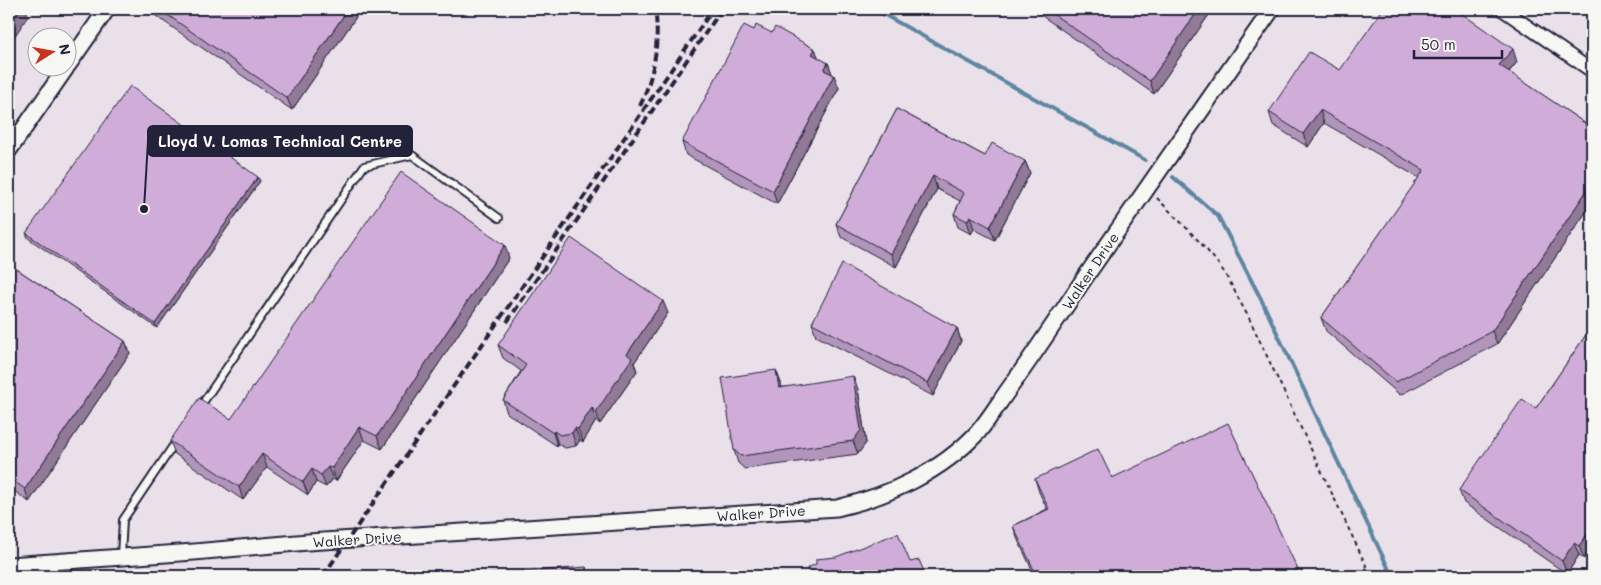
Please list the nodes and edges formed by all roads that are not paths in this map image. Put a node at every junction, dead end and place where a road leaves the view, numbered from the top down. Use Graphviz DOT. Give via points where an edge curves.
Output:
graph roads {
  1 [pos="107,9"];
  2 [pos="1272,9"];
  3 [pos="1502,9"];
  4 [pos="78,50"];
  5 [pos="1592,71"];
  6 [pos="59,78"];
  7 [pos="9,150"];
  8 [pos="499,218"];
  9 [pos="193,417"];
  10 [pos="183,432"];
  11 [pos="121,557"];
  12 [pos="9,565"];
  1 -- 4 [label="street"];
  2 -- 11 [label="street, Walker Drive" via="978,431 953,454 912,481 879,496 829,508"];
  3 -- 5 [label="street"];
  6 -- 7 [label="street"];
  8 -- 9 [label="lane" via="412,154 364,166"];
  10 -- 11 [label="lane" via="123,520"];
  11 -- 12 [label="street, Walker Drive"];
}
